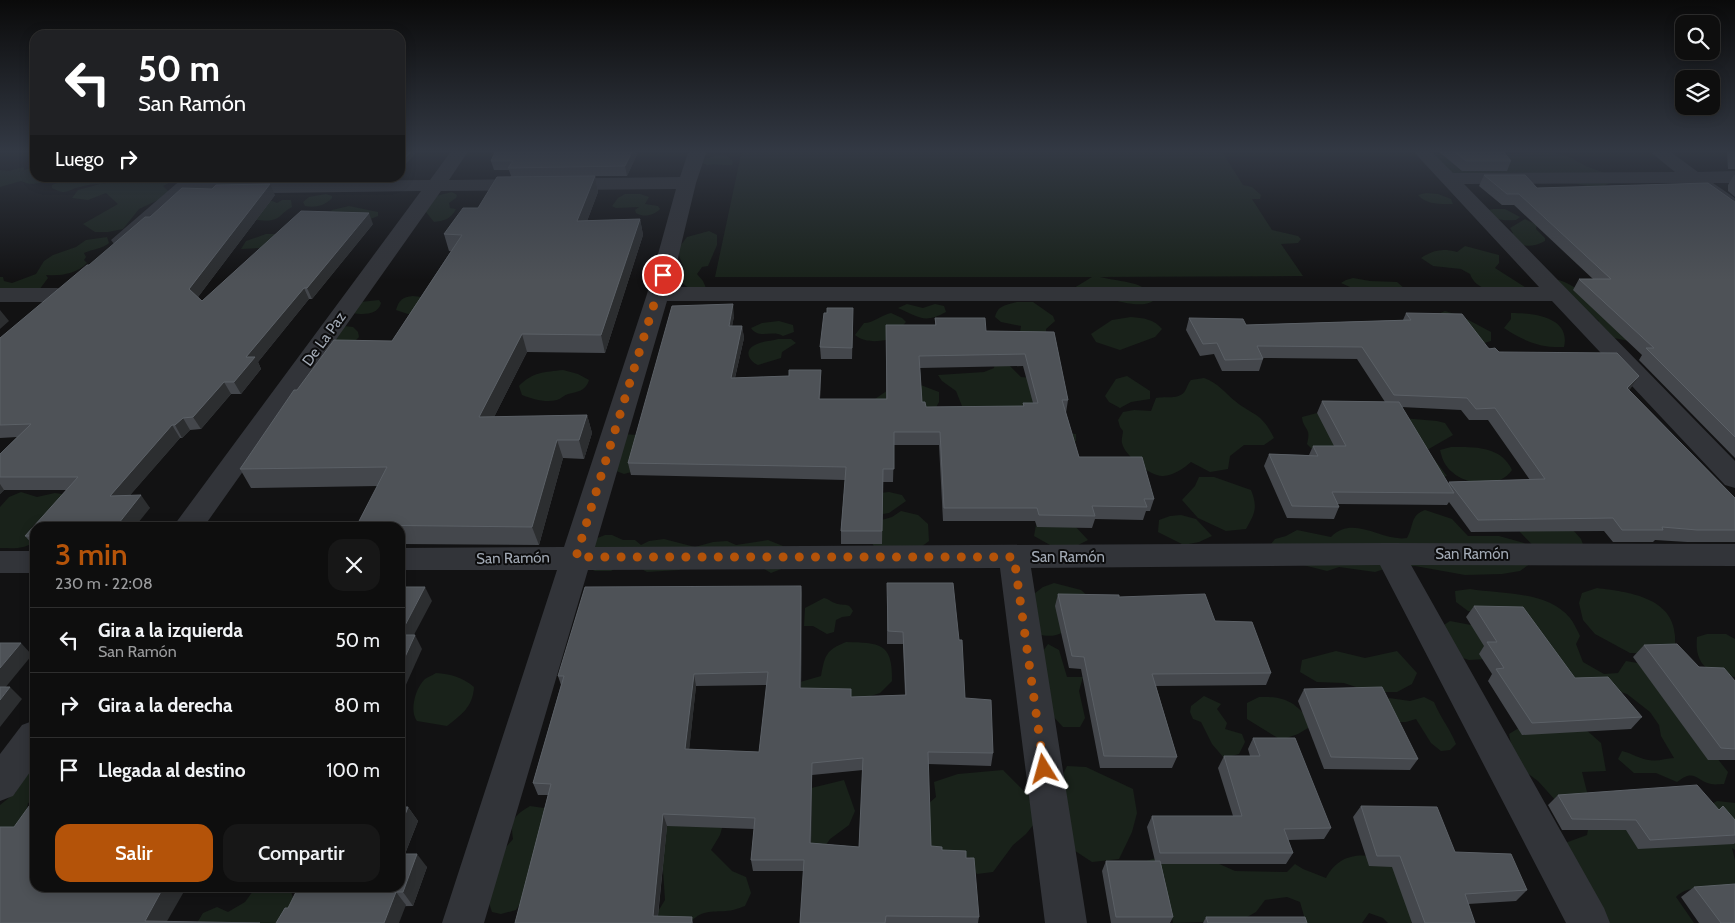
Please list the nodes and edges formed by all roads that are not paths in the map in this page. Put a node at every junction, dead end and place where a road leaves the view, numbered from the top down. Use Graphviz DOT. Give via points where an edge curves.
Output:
graph roads {
  1 [pos="176,193"];
  2 [pos="430,193"];
  3 [pos="684,193"];
  4 [pos="1461,193"];
  5 [pos="1715,193"];
  6 [pos="1735,207"];
  7 [pos="108,251"];
  8 [pos="658,294"];
  9 [pos="1557,294"];
  10 [pos="0,295"];
  11 [pos="36,313"];
  12 [pos="1735,478"];
  13 [pos="191,522"];
  14 [pos="1389,554"];
  15 [pos="1735,555"];
  16 [pos="576,557"];
  17 [pos="1014,557"];
  18 [pos="405,559"];
  19 [pos="0,562"];
  20 [pos="30,562"];
  21 [pos="30,743"];
  22 [pos="0,784"];
  23 [pos="463,923"];
  24 [pos="1066,923"];
  25 [pos="1590,923"];
  1 -- 7 [label="street"];
  2 -- 13 [label="street, De La Paz"];
  3 -- 8 [label="street"];
  4 -- 9 [label="street"];
  5 -- 6 [label="street"];
  8 -- 9 [label="street"];
  8 -- 16 [label="street"];
  9 -- 12 [label="street"];
  10 -- 11 [label="street" via="64,289"];
  14 -- 15 [label="street, San Ramón"];
  14 -- 17 [label="street, San Ramón"];
  14 -- 25 [label="street"];
  16 -- 17 [label="street, San Ramón"];
  16 -- 18 [label="street, San Ramón"];
  16 -- 23 [label="street"];
  17 -- 24 [label="street"];
  19 -- 20 [label="street"];
  21 -- 22 [label="street"];
}
